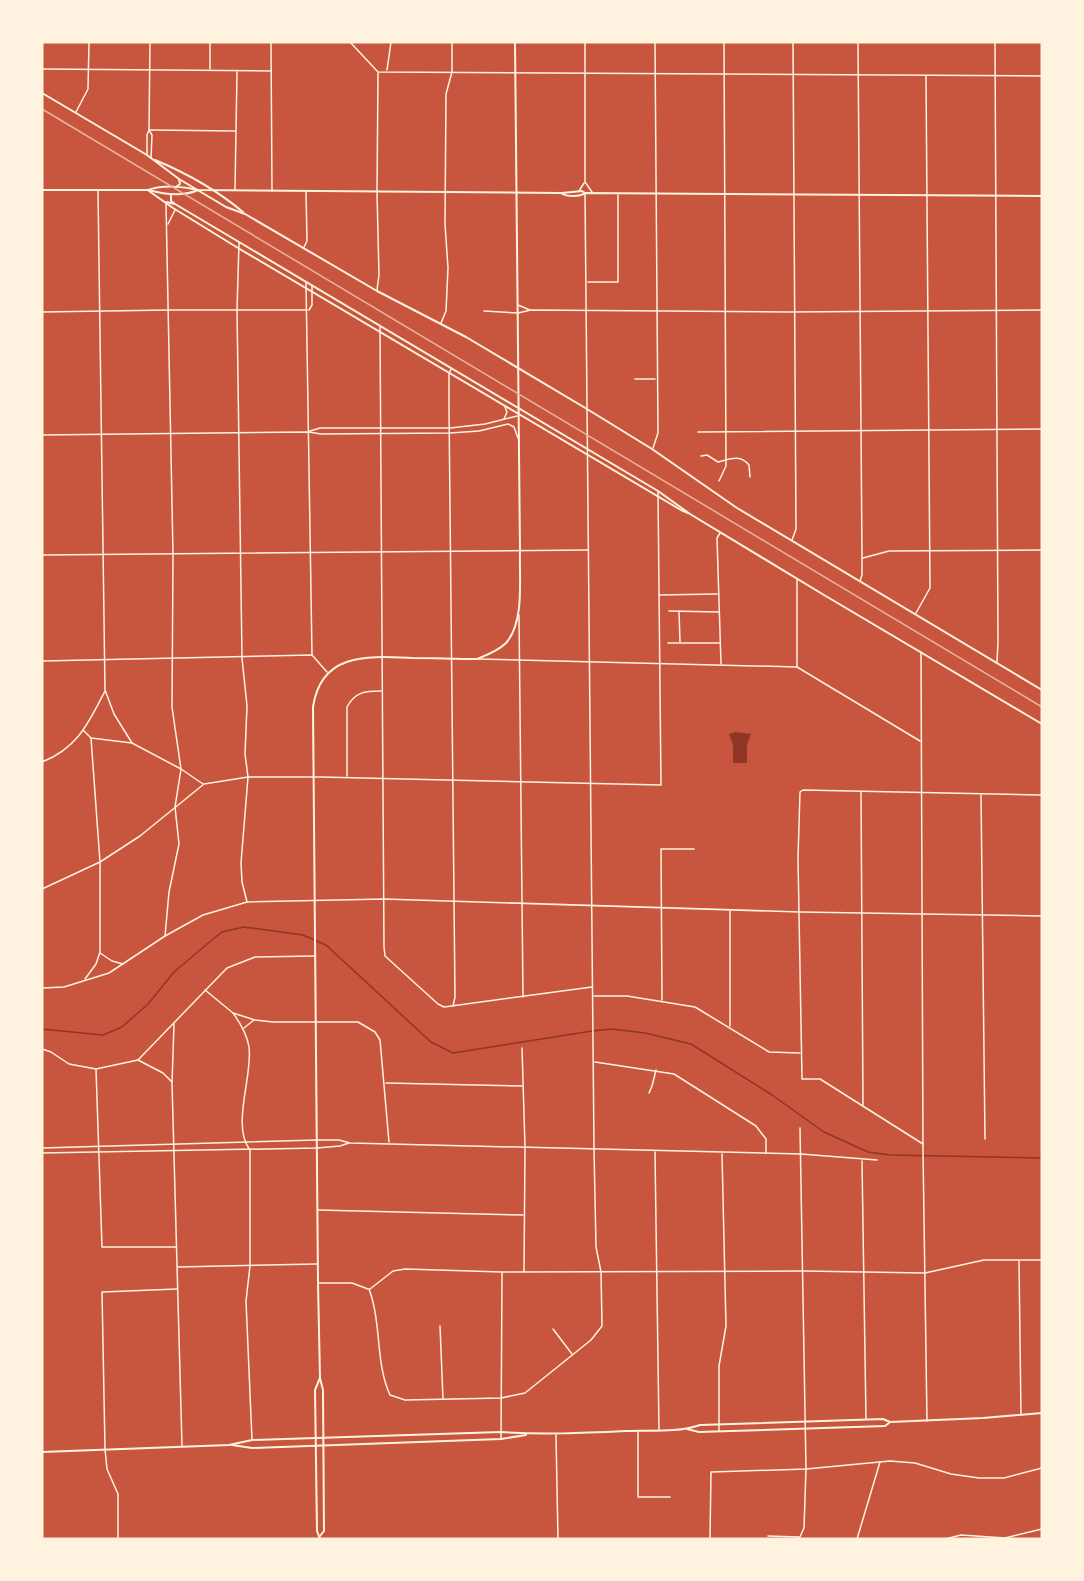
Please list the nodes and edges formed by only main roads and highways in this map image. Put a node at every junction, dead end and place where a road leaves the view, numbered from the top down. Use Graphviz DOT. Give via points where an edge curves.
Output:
graph roads {
  1 [pos="515,42"];
  2 [pos="42,93"];
  3 [pos="152,159"];
  4 [pos="179,179"];
  5 [pos="176,187"];
  6 [pos="42,190"];
  7 [pos="148,190"];
  8 [pos="198,190"];
  9 [pos="211,190"];
  10 [pos="172,193"];
  11 [pos="517,193"];
  12 [pos="561,193"];
  13 [pos="585,193"];
  14 [pos="1042,196"];
  15 [pos="166,202"];
  16 [pos="175,204"];
  17 [pos="245,214"];
  18 [pos="518,368"];
  19 [pos="518,409"];
  20 [pos="518,415"];
  21 [pos="690,514"];
  22 [pos="1042,690"];
  23 [pos="1042,724"];
  24 [pos="320,1378"];
  25 [pos="1042,1413"];
  26 [pos="890,1422"];
  27 [pos="687,1429"];
  28 [pos="531,1434"];
  29 [pos="316,1438"];
  30 [pos="323,1438"];
  31 [pos="230,1445"];
  32 [pos="323,1445"];
  33 [pos="316,1446"];
  34 [pos="42,1452"];
  35 [pos="320,1537"];
  1 -- 11 [label="main road"];
  2 -- 3 [label="main road"];
  3 -- 4 [label="main road"];
  3 -- 9 [label="main road"];
  4 -- 5 [label="main road"];
  4 -- 8 [label="main road"];
  5 -- 7 [label="main road"];
  5 -- 8 [label="main road"];
  6 -- 7 [label="main road"];
  7 -- 10 [label="main road"];
  7 -- 15 [label="main road"];
  8 -- 9 [label="main road"];
  8 -- 10 [label="main road" via="190,194"];
  8 -- 17 [label="main road"];
  9 -- 11 [label="main road"];
  9 -- 17 [label="main road"];
  10 -- 16 [label="main road" via="171,201"];
  11 -- 12 [label="main road"];
  11 -- 18 [label="main road"];
  12 -- 13 [label="main road"];
  12 -- 13 [label="main road"];
  13 -- 14 [label="main road"];
  15 -- 16 [label="main road"];
  15 -- 20 [label="main road"];
  16 -- 19 [label="main road"];
  17 -- 18 [label="main road"];
  18 -- 19 [label="main road"];
  18 -- 22 [label="main road" via="652,448 791,541"];
  19 -- 20 [label="main road"];
  19 -- 21 [label="main road"];
  20 -- 21 [label="main road"];
  20 -- 24 [label="main road" via="519,614 506,642 477,659 351,660 328,673 315,693"];
  21 -- 23 [label="main road"];
  24 -- 29 [label="main road" via="315,1390"];
  24 -- 30 [label="main road"];
  25 -- 26 [label="main road"];
  26 -- 27 [label="main road" via="805,1421 700,1425"];
  26 -- 27 [label="main road" via="885,1426 720,1432"];
  27 -- 28 [label="main road"];
  28 -- 30 [label="main road"];
  28 -- 32 [label="main road" via="501,1439"];
  29 -- 30 [label="main road"];
  29 -- 31 [label="main road" via="252,1440"];
  29 -- 33 [label="main road"];
  30 -- 32 [label="main road"];
  31 -- 33 [label="main road"];
  31 -- 34 [label="main road"];
  32 -- 33 [label="main road"];
  32 -- 35 [label="main road" via="324,1531"];
  33 -- 35 [label="main road" via="316,1531"];
}
